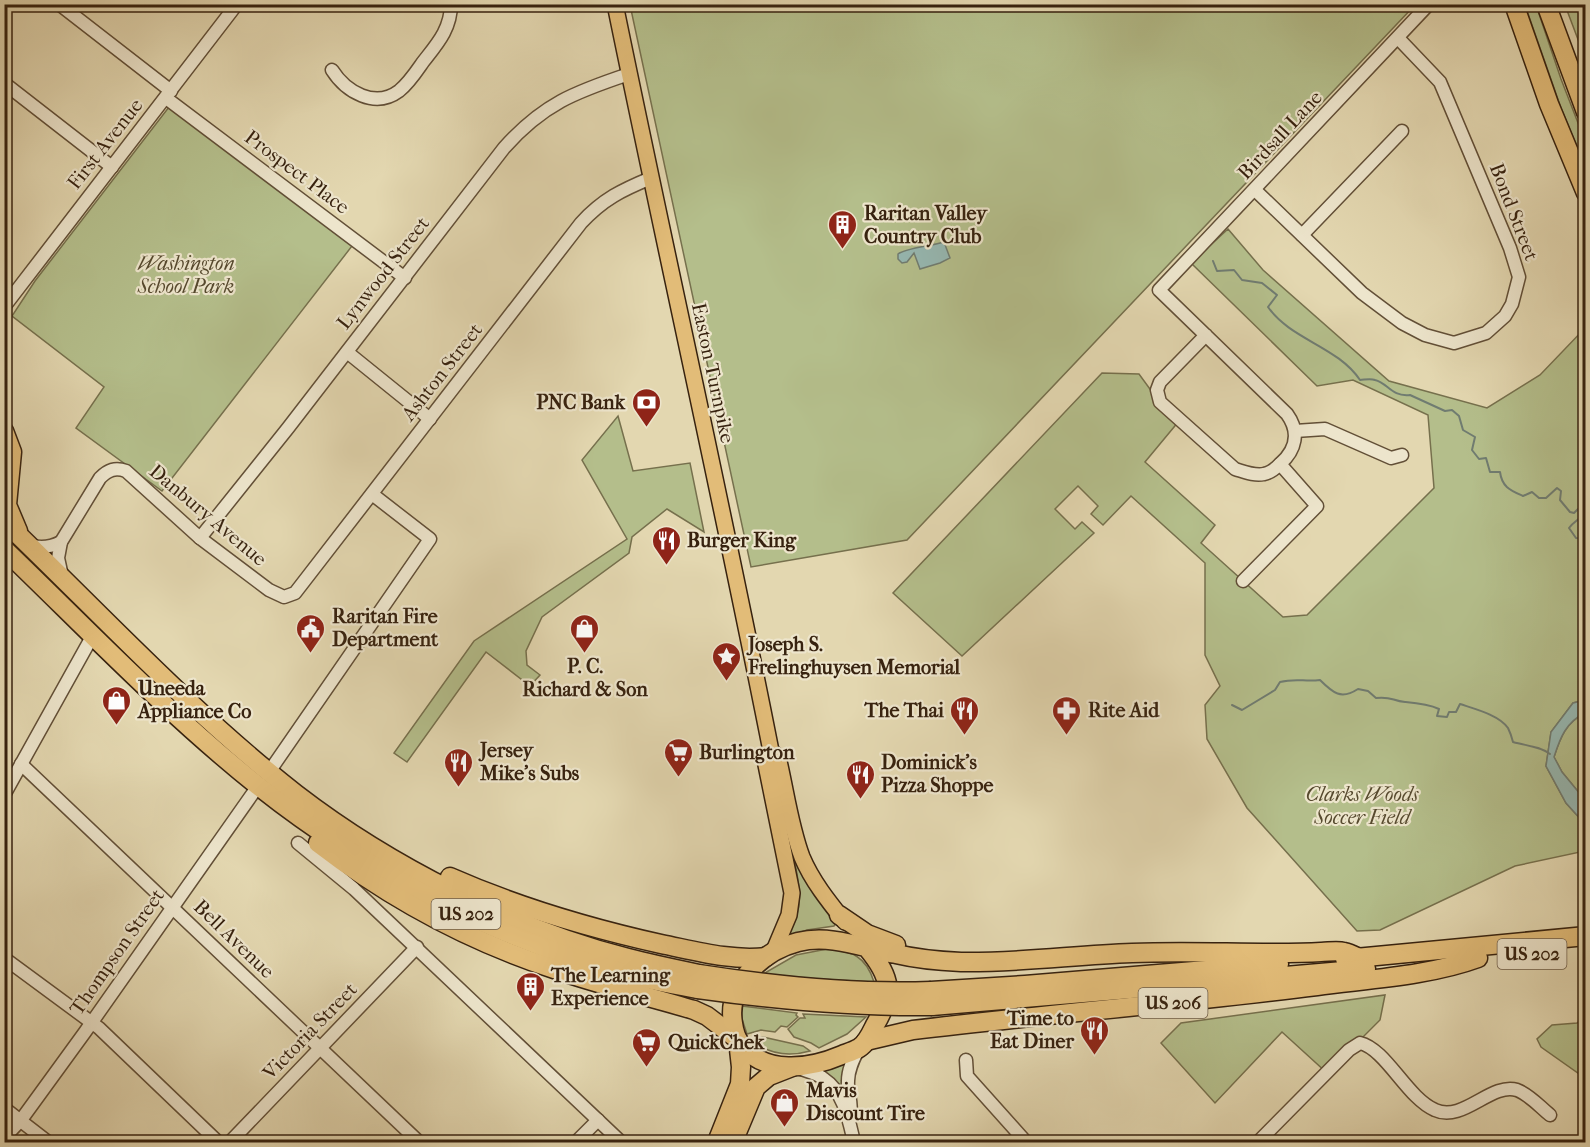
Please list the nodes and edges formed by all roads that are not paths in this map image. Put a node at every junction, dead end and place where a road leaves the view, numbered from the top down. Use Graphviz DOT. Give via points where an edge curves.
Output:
graph roads {
  1 [pos="59,4"];
  2 [pos="451,4"];
  3 [pos="615,4"];
  4 [pos="1429,4"];
  5 [pos="1514,4"];
  6 [pos="1546,4"];
  7 [pos="230,7"];
  8 [pos="1398,38"];
  9 [pos="332,70"];
  10 [pos="629,74"];
  11 [pos="4,83"];
  12 [pos="169,94"];
  13 [pos="1586,112"];
  14 [pos="1402,131"];
  15 [pos="112,167"];
  16 [pos="651,178"];
  17 [pos="1255,190"];
  18 [pos="1586,193"];
  19 [pos="1302,235"];
  20 [pos="405,278"];
  21 [pos="4,307"];
  22 [pos="1206,335"];
  23 [pos="347,352"];
  24 [pos="430,419"];
  25 [pos="4,431"];
  26 [pos="1295,431"];
  27 [pos="1402,455"];
  28 [pos="1280,464"];
  29 [pos="372,494"];
  30 [pos="4,521"];
  31 [pos="200,538"];
  32 [pos="25,540"];
  33 [pos="61,542"];
  34 [pos="4,549"];
  35 [pos="62,576"];
  36 [pos="1243,581"];
  37 [pos="274,594"];
  38 [pos="93,635"];
  39 [pos="771,751"];
  40 [pos="21,764"];
  41 [pos="263,779"];
  42 [pos="4,795"];
  43 [pos="328,817"];
  44 [pos="298,843"];
  45 [pos="172,907"];
  46 [pos="839,915"];
  47 [pos="1586,936"];
  48 [pos="417,947"];
  49 [pos="868,948"];
  50 [pos="1586,948"];
  51 [pos="770,955"];
  52 [pos="1358,957"];
  53 [pos="4,958"];
  54 [pos="1034,958"];
  55 [pos="1478,958"];
  56 [pos="698,982"];
  57 [pos="931,999"];
  58 [pos="92,1022"];
  59 [pos="737,1039"];
  60 [pos="863,1045"];
  61 [pos="320,1049"];
  62 [pos="966,1060"];
  63 [pos="794,1067"];
  64 [pos="4,1108"];
  65 [pos="1550,1115"];
  66 [pos="849,1119"];
  67 [pos="21,1120"];
  68 [pos="598,1120"];
  69 [pos="4,1138"];
  70 [pos="1264,1140"];
  71 [pos="48,1143"];
  72 [pos="218,1143"];
  73 [pos="230,1143"];
  74 [pos="419,1143"];
  75 [pos="576,1143"];
  76 [pos="621,1143"];
  77 [pos="717,1143"];
  78 [pos="733,1143"];
  79 [pos="854,1143"];
  80 [pos="1026,1143"];
  1 -- 12 [label="street, Prospect Place"];
  2 -- 9 [label="street" via="447,29 398,92 386,98 362,96"];
  3 -- 10 [label="main road, Easton Turnpike"];
  4 -- 8 [label="street, Birdsall Lane"];
  5 -- 18 [label="highway"];
  6 -- 13 [label="highway"];
  7 -- 12 [label="street, First Avenue"];
  8 -- 17 [label="street, Birdsall Lane"];
  8 -- 19 [label="street, Bond Street" via="1436,76 1446,94 1510,248 1518,277 1512,304 1486,333 1454,343 1444,341 1402,323 1362,293"];
  10 -- 16 [label="main road, Easton Turnpike"];
  10 -- 20 [label="street, Lynwood Street" via="560,100 521,129"];
  11 -- 15 [label="street"];
  12 -- 15 [label="street, First Avenue"];
  12 -- 20 [label="street, Prospect Place"];
  14 -- 19 [label="street"];
  15 -- 21 [label="street, First Avenue"];
  16 -- 24 [label="street, Ashton Street" via="610,196 588,216"];
  16 -- 39 [label="main road, Easton Turnpike"];
  17 -- 19 [label="street, Bond Street"];
  17 -- 22 [label="street, Birdsall Lane" via="1159,290"];
  20 -- 23 [label="street, Lynwood Street"];
  22 -- 26 [label="street" via="1287,414"];
  22 -- 28 [label="street" via="1160,382 1160,402 1235,469 1265,474"];
  23 -- 24 [label="street"];
  23 -- 31 [label="street, Lynwood Street"];
  24 -- 29 [label="street, Ashton Street"];
  25 -- 32 [label="highway" via="12,452 7,505"];
  26 -- 27 [label="street" via="1325,429 1384,456"];
  26 -- 28 [label="street" via="1293,447"];
  28 -- 36 [label="street" via="1317,506"];
  29 -- 37 [label="street, Ashton Street" via="298,590 288,597"];
  29 -- 41 [label="street, Thompson Street" via="430,540"];
  30 -- 32 [label="highway, US 202"];
  31 -- 33 [label="street, Danbury Avenue" via="126,471 117,468 100,478"];
  31 -- 37 [label="street, Danbury Avenue"];
  32 -- 33 [label="street" via="37,547"];
  32 -- 35 [label="highway, US 202"];
  33 -- 35 [label="street" via="58,558"];
  34 -- 38 [label="highway, US 202"];
  35 -- 41 [label="highway, US 202" via="220,731"];
  38 -- 40 [label="street"];
  38 -- 41 [label="highway, US 202" via="170,709"];
  39 -- 46 [label="main road, Easton Turnpike" via="778,757 803,858"];
  39 -- 51 [label="main road, Easton Turnpike" via="765,760 792,893 789,915"];
  40 -- 42 [label="street"];
  40 -- 45 [label="street, Bell Avenue"];
  41 -- 43 [label="highway, US 202"];
  41 -- 45 [label="street, Thompson Street"];
  41 -- 56 [label="highway, US 202" via="351,851 448,906 536,944 604,967"];
  41 -- 59 [label="highway" via="275,808 336,857 394,896 471,936 552,969 694,1010"];
  43 -- 51 [label="highway" via="456,879 561,918 698,952 741,958"];
  43 -- 56 [label="highway, US 202" via="411,869 511,917"];
  44 -- 48 [label="street"];
  45 -- 58 [label="street, Thompson Street"];
  45 -- 61 [label="street, Bell Avenue"];
  46 -- 49 [label="main road, Easton Turnpike"];
  46 -- 54 [label="highway" via="891,944 936,952 1019,953"];
  47 -- 52 [label="highway, US 202"];
  48 -- 61 [label="street, Victoria Street"];
  48 -- 68 [label="street"];
  49 -- 51 [label="highway" via="819,939 793,944"];
  49 -- 54 [label="highway" via="921,959 963,962"];
  49 -- 60 [label="highway" via="882,969 888,988 885,1009"];
  50 -- 55 [label="highway, US 202"];
  51 -- 59 [label="highway" via="735,992 731,1011"];
  52 -- 54 [label="highway" via="1342,951"];
  52 -- 57 [label="highway, US 202" via="1025,986"];
  53 -- 58 [label="street"];
  55 -- 57 [label="highway, US 202" via="1068,996"];
  55 -- 60 [label="highway, US 206" via="1454,967 1261,993 913,1030"];
  56 -- 57 [label="highway, US 202, bridge" via="819,1004 891,1007"];
  58 -- 67 [label="street, Thompson Street"];
  58 -- 72 [label="street"];
  59 -- 63 [label="highway, US 206" via="745,1049 768,1063"];
  59 -- 77 [label="highway" via="740,1084"];
  60 -- 63 [label="highway, US 206" via="814,1065"];
  60 -- 66 [label="street" via="848,1079 852,1109"];
  61 -- 73 [label="street, Victoria Street"];
  61 -- 74 [label="street, Bell Avenue"];
  62 -- 80 [label="street" via="967,1076"];
  63 -- 66 [label="street" via="818,1075 830,1084"];
  63 -- 78 [label="highway, US 206" via="769,1076 756,1088"];
  64 -- 67 [label="street"];
  65 -- 70 [label="street" via="1521,1092 1507,1089 1462,1109 1436,1111 1422,1102 1369,1047 1360,1043"];
  66 -- 79 [label="street"];
  67 -- 69 [label="street, Thompson Street"];
  67 -- 71 [label="street"];
  68 -- 75 [label="street"];
  68 -- 76 [label="street"];
}
